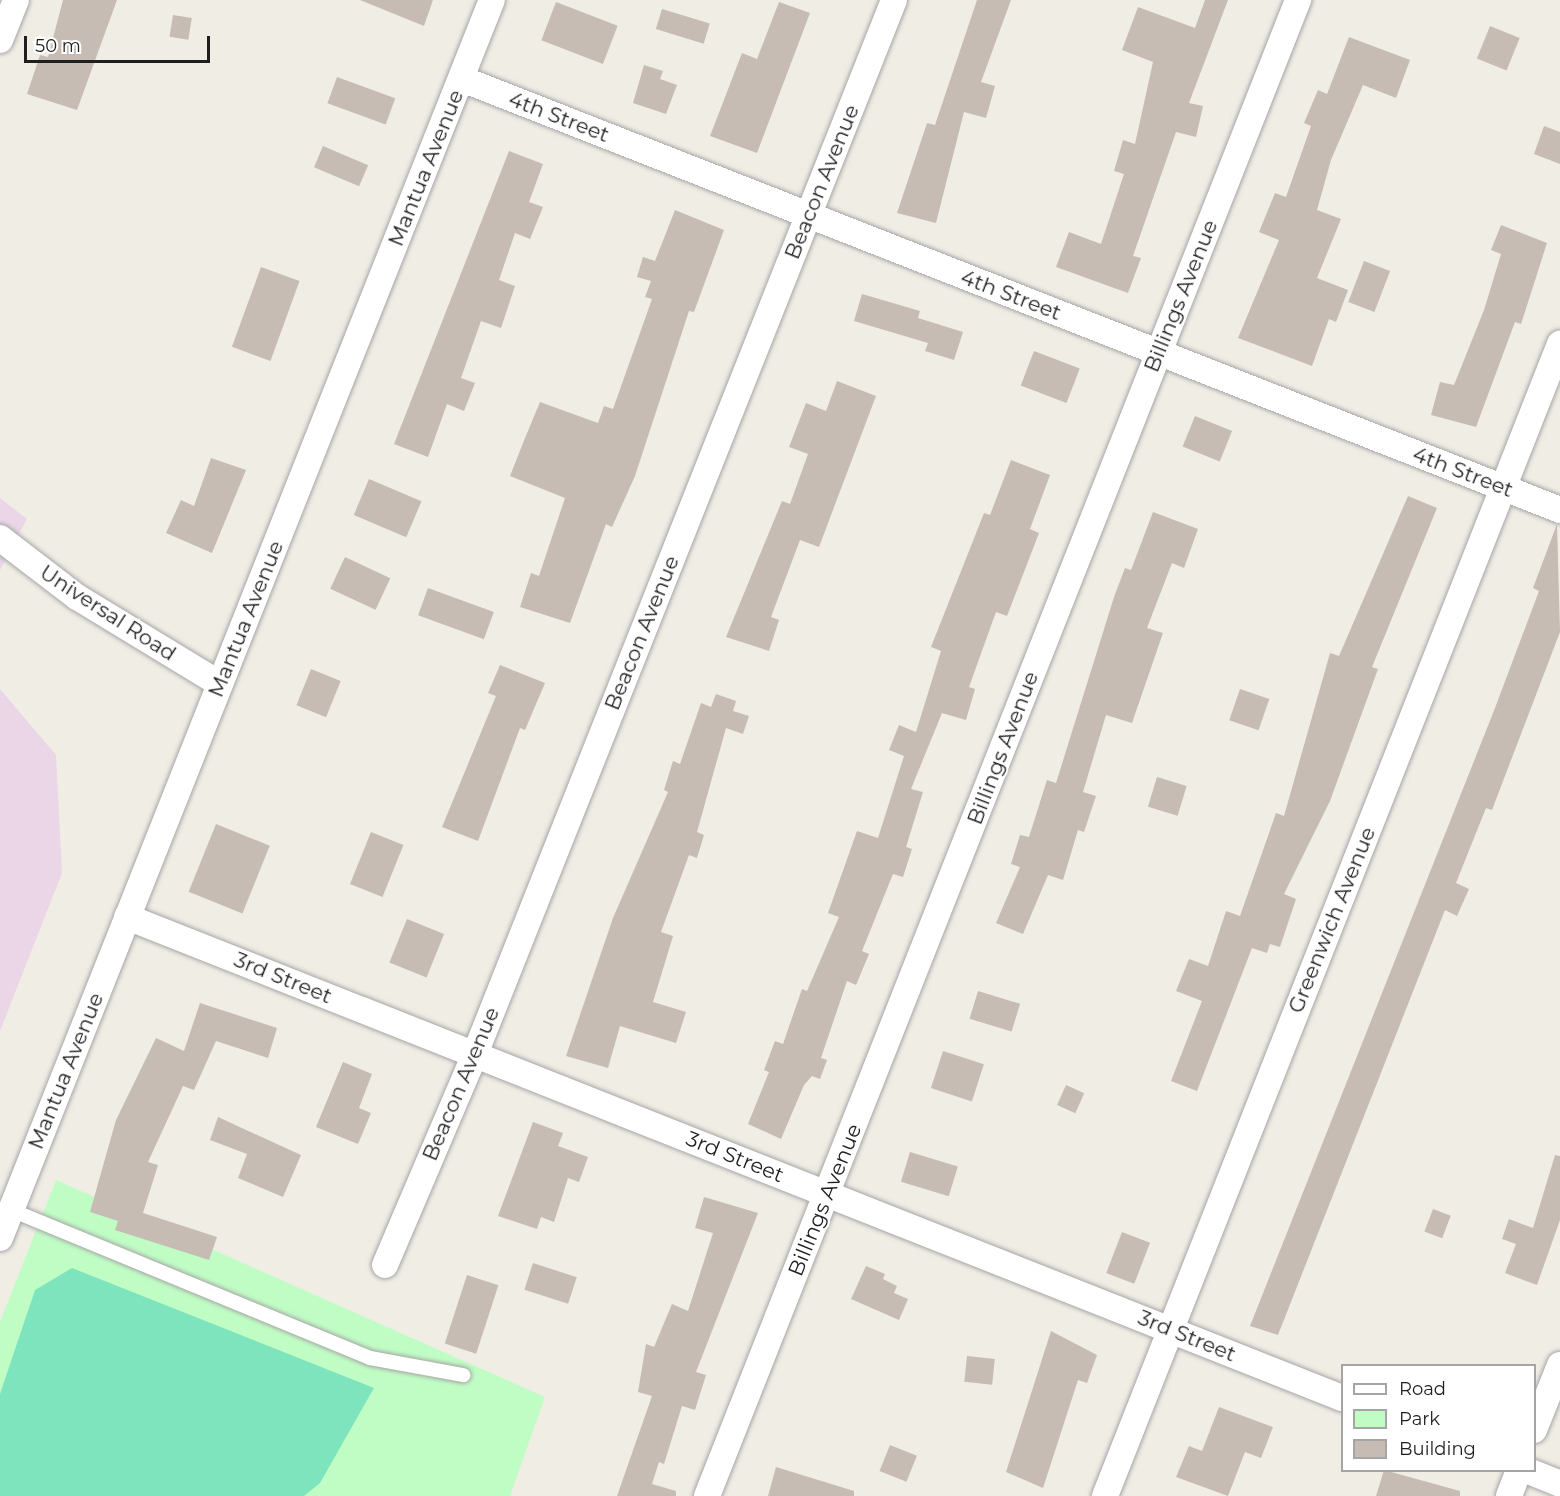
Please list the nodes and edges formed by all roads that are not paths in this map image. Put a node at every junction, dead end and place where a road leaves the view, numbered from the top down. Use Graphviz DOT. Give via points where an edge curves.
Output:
graph roads {
  1 [pos="16,0"];
  2 [pos="492,0"];
  3 [pos="894,0"];
  4 [pos="1298,0"];
  5 [pos="0,40"];
  6 [pos="462,79"];
  7 [pos="809,215"];
  8 [pos="1560,344"];
  9 [pos="1158,353"];
  10 [pos="1503,488"];
  11 [pos="1560,510"];
  12 [pos="0,538"];
  13 [pos="219,684"];
  14 [pos="127,917"];
  15 [pos="475,1054"];
  16 [pos="828,1194"];
  17 [pos="11,1210"];
  18 [pos="0,1238"];
  19 [pos="386,1265"];
  20 [pos="1170,1330"];
  21 [pos="1560,1365"];
  22 [pos="463,1375"];
  23 [pos="1341,1398"];
  24 [pos="1536,1425"];
  25 [pos="1518,1472"];
  26 [pos="1531,1472"];
  27 [pos="1560,1484"];
  28 [pos="707,1496"];
  29 [pos="1105,1496"];
  30 [pos="1509,1496"];
  1 -- 5 [label="street"];
  2 -- 6 [label="street, Mantua Avenue"];
  3 -- 7 [label="street, Beacon Avenue"];
  4 -- 9 [label="street, Billings Avenue"];
  6 -- 7 [label="street, 4th Street"];
  6 -- 13 [label="street, Mantua Avenue"];
  7 -- 9 [label="street, 4th Street"];
  7 -- 15 [label="street, Beacon Avenue"];
  8 -- 10 [label="street, Greenwich Avenue"];
  9 -- 10 [label="street, 4th Street"];
  9 -- 16 [label="street, Billings Avenue"];
  10 -- 11 [label="street, 4th Street"];
  10 -- 20 [label="street, Greenwich Avenue"];
  12 -- 13 [label="street, Universal Road" via="94,608"];
  13 -- 14 [label="street, Mantua Avenue"];
  14 -- 15 [label="street, 3rd Street"];
  14 -- 17 [label="street, Mantua Avenue"];
  15 -- 16 [label="street, 3rd Street"];
  15 -- 19 [label="street, Beacon Avenue"];
  16 -- 20 [label="street, 3rd Street"];
  16 -- 28 [label="street, Billings Avenue"];
  17 -- 18 [label="street, Mantua Avenue"];
  17 -- 22 [label="lane" via="370,1358"];
  20 -- 23 [label="street, 3rd Street"];
  20 -- 29 [label="street, Greenwich Avenue"];
  21 -- 24 [label="street"];
  25 -- 30 [label="street"];
  26 -- 27 [label="street"];
}
